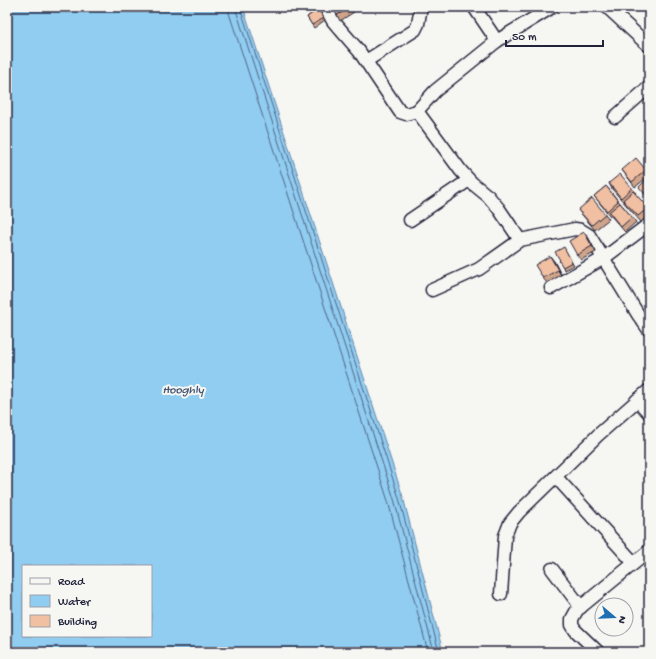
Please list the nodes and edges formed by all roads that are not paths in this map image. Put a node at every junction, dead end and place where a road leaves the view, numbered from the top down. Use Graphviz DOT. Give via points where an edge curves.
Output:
graph roads {
  1 [pos="325,7"];
  2 [pos="421,7"];
  3 [pos="474,7"];
  4 [pos="552,7"];
  5 [pos="607,7"];
  6 [pos="647,40"];
  7 [pos="497,41"];
  8 [pos="366,61"];
  9 [pos="649,87"];
  10 [pos="417,111"];
  11 [pos="615,117"];
  12 [pos="469,180"];
  13 [pos="410,220"];
  14 [pos="649,224"];
  15 [pos="520,240"];
  16 [pos="604,258"];
  17 [pos="551,288"];
  18 [pos="432,290"];
  19 [pos="649,330"];
  20 [pos="649,390"];
  21 [pos="637,400"];
  22 [pos="649,413"];
  23 [pos="556,477"];
  24 [pos="649,551"];
  25 [pos="634,563"];
  26 [pos="552,569"];
  27 [pos="501,594"];
  28 [pos="581,607"];
  29 [pos="598,652"];
  1 -- 8 [label="street" via="333,22"];
  2 -- 8 [label="street" via="415,30"];
  3 -- 7 [label="street"];
  4 -- 7 [label="street"];
  5 -- 6 [label="street"];
  7 -- 10 [label="street" via="435,91"];
  8 -- 10 [label="street" via="400,112 406,114"];
  9 -- 11 [label="street"];
  10 -- 12 [label="street"];
  12 -- 13 [label="street"];
  12 -- 15 [label="street" via="488,196"];
  14 -- 16 [label="street"];
  15 -- 16 [label="street" via="581,230 589,235"];
  15 -- 18 [label="street" via="480,269"];
  16 -- 17 [label="street"];
  16 -- 19 [label="street"];
  20 -- 21 [label="street"];
  21 -- 22 [label="street"];
  21 -- 23 [label="street"];
  23 -- 25 [label="street"];
  23 -- 27 [label="street" via="510,523 505,536"];
  24 -- 25 [label="street"];
  25 -- 28 [label="street"];
  26 -- 28 [label="street"];
  28 -- 29 [label="street" via="573,615 572,625"];
}
